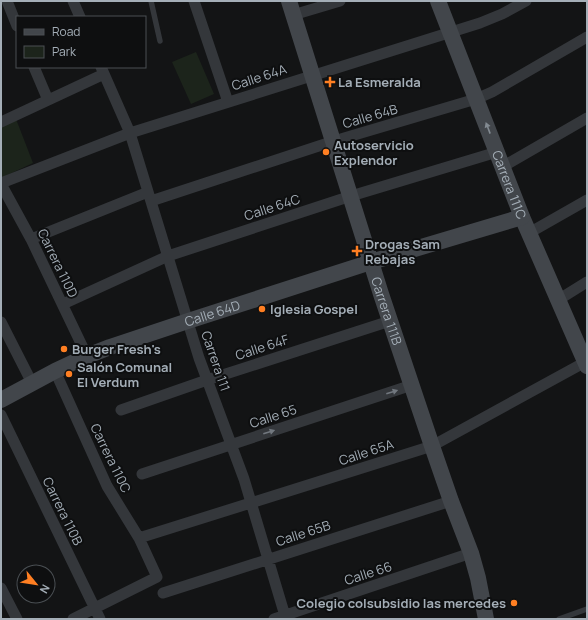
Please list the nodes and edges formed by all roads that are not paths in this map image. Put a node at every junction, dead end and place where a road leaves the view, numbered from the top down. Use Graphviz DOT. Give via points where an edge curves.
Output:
graph roads {
  1 [pos="6,1"];
  2 [pos="73,1"];
  3 [pos="151,1"];
  4 [pos="194,1"];
  5 [pos="340,1"];
  6 [pos="438,1"];
  7 [pos="526,1"];
  8 [pos="291,8"];
  9 [pos="80,16"];
  10 [pos="16,24"];
  11 [pos="451,33"];
  12 [pos="587,37"];
  13 [pos="160,41"];
  14 [pos="34,68"];
  15 [pos="103,70"];
  16 [pos="313,75"];
  17 [pos="476,99"];
  18 [pos="48,100"];
  19 [pos="228,102"];
  20 [pos="587,118"];
  21 [pos="1,122"];
  22 [pos="130,133"];
  23 [pos="334,141"];
  24 [pos="497,152"];
  25 [pos="502,167"];
  26 [pos="1,184"];
  27 [pos="149,196"];
  28 [pos="351,196"];
  29 [pos="587,200"];
  30 [pos="522,217"];
  31 [pos="529,233"];
  32 [pos="31,239"];
  33 [pos="168,256"];
  34 [pos="371,262"];
  35 [pos="587,282"];
  36 [pos="558,300"];
  37 [pos="63,304"];
  38 [pos="188,321"];
  39 [pos="390,321"];
  40 [pos="1,322"];
  41 [pos="87,356"];
  42 [pos="586,363"];
  43 [pos="55,371"];
  44 [pos="208,380"];
  45 [pos="32,383"];
  46 [pos="412,385"];
  47 [pos="1,400"];
  48 [pos="121,410"];
  49 [pos="1,415"];
  50 [pos="232,445"];
  51 [pos="432,446"];
  52 [pos="142,474"];
  53 [pos="451,501"];
  54 [pos="251,503"];
  55 [pos="139,538"];
  56 [pos="472,553"];
  57 [pos="268,559"];
  58 [pos="1,588"];
  59 [pos="163,593"];
  60 [pos="95,608"];
  61 [pos="587,609"];
  62 [pos="282,618"];
  63 [pos="17,619"];
  64 [pos="73,619"];
  65 [pos="100,619"];
  66 [pos="486,619"];
  67 [pos="559,619"];
  1 -- 10 [label="street"];
  2 -- 9 [label="street"];
  3 -- 13 [label="lane"];
  4 -- 19 [label="street"];
  5 -- 8 [label="street"];
  6 -- 11 [label="street, Carrera 111C"];
  7 -- 11 [label="street, Calle 64A" via="502,14"];
  8 -- 16 [label="street, Carrera 111B"];
  11 -- 16 [label="street, Calle 64A"];
  11 -- 17 [label="street, Carrera 111C"];
  12 -- 17 [label="street, Calle 64B"];
  14 -- 18 [label="street"];
  15 -- 18 [label="street"];
  15 -- 22 [label="street, Carrera 111"];
  16 -- 19 [label="street, Calle 64A"];
  16 -- 23 [label="street, Carrera 111B"];
  17 -- 23 [label="street, Calle 64B"];
  24 -- 17 [label="street, Carrera 111C, one-way"];
  18 -- 21 [label="street"];
  19 -- 22 [label="street, Calle 64A"];
  20 -- 25 [label="street"];
  22 -- 26 [label="street, Calle 64A"];
  22 -- 27 [label="street, Carrera 111"];
  23 -- 27 [label="street, Calle 64B"];
  23 -- 28 [label="street, Carrera 111B"];
  24 -- 25 [label="street, Carrera 111C"];
  24 -- 28 [label="street, Calle 64C"];
  25 -- 30 [label="street, Carrera 111C"];
  26 -- 32 [label="street, Carrera 110D"];
  27 -- 32 [label="street, Calle 64B"];
  27 -- 33 [label="street, Carrera 111"];
  28 -- 33 [label="street, Calle 64C"];
  28 -- 34 [label="street, Carrera 111B"];
  29 -- 31 [label="street"];
  30 -- 31 [label="street, Carrera 111C"];
  30 -- 34 [label="street, Calle 64D"];
  31 -- 36 [label="street, Carrera 111C"];
  32 -- 37 [label="street, Carrera 110D"];
  33 -- 37 [label="street, Calle 64C"];
  33 -- 38 [label="street, Carrera 111"];
  34 -- 38 [label="street, Calle 64D"];
  34 -- 39 [label="street, Carrera 111B"];
  35 -- 36 [label="street"];
  36 -- 42 [label="street, Carrera 111C"];
  37 -- 41 [label="street, Carrera 110D"];
  38 -- 41 [label="street, Calle 64D"];
  38 -- 44 [label="street, Carrera 111"];
  39 -- 44 [label="street, Calle 64F"];
  39 -- 46 [label="street, Carrera 111B"];
  40 -- 45 [label="street"];
  41 -- 43 [label="street, Calle 64D"];
  42 -- 51 [label="street, Calle 65A"];
  43 -- 45 [label="street, Calle 64D"];
  43 -- 55 [label="street, Carrera 110C" via="107,486"];
  44 -- 48 [label="street, Calle 64F"];
  44 -- 50 [label="street, Carrera 111"];
  45 -- 47 [label="street, Calle 64D"];
  50 -- 46 [label="street, Calle 65, one-way"];
  46 -- 51 [label="street, Carrera 111B"];
  49 -- 60 [label="street, Carrera 110B"];
  50 -- 52 [label="street, Calle 65"];
  50 -- 54 [label="street, Carrera 111"];
  51 -- 53 [label="street, Carrera 111B"];
  51 -- 54 [label="street, Calle 65A"];
  53 -- 56 [label="street, Carrera 111B"];
  53 -- 57 [label="street, Calle 65B"];
  54 -- 55 [label="street, Calle 65A"];
  54 -- 57 [label="street, Carrera 111"];
  55 -- 60 [label="street, Carrera 110C" via="157,577"];
  56 -- 62 [label="street, Calle 66"];
  56 -- 66 [label="street, Carrera 111B"];
  57 -- 59 [label="street, Calle 65B"];
  57 -- 62 [label="street, Carrera 111"];
  58 -- 63 [label="street"];
  60 -- 64 [label="street"];
  60 -- 65 [label="street, Carrera 110B"];
  61 -- 67 [label="lane"];
}
